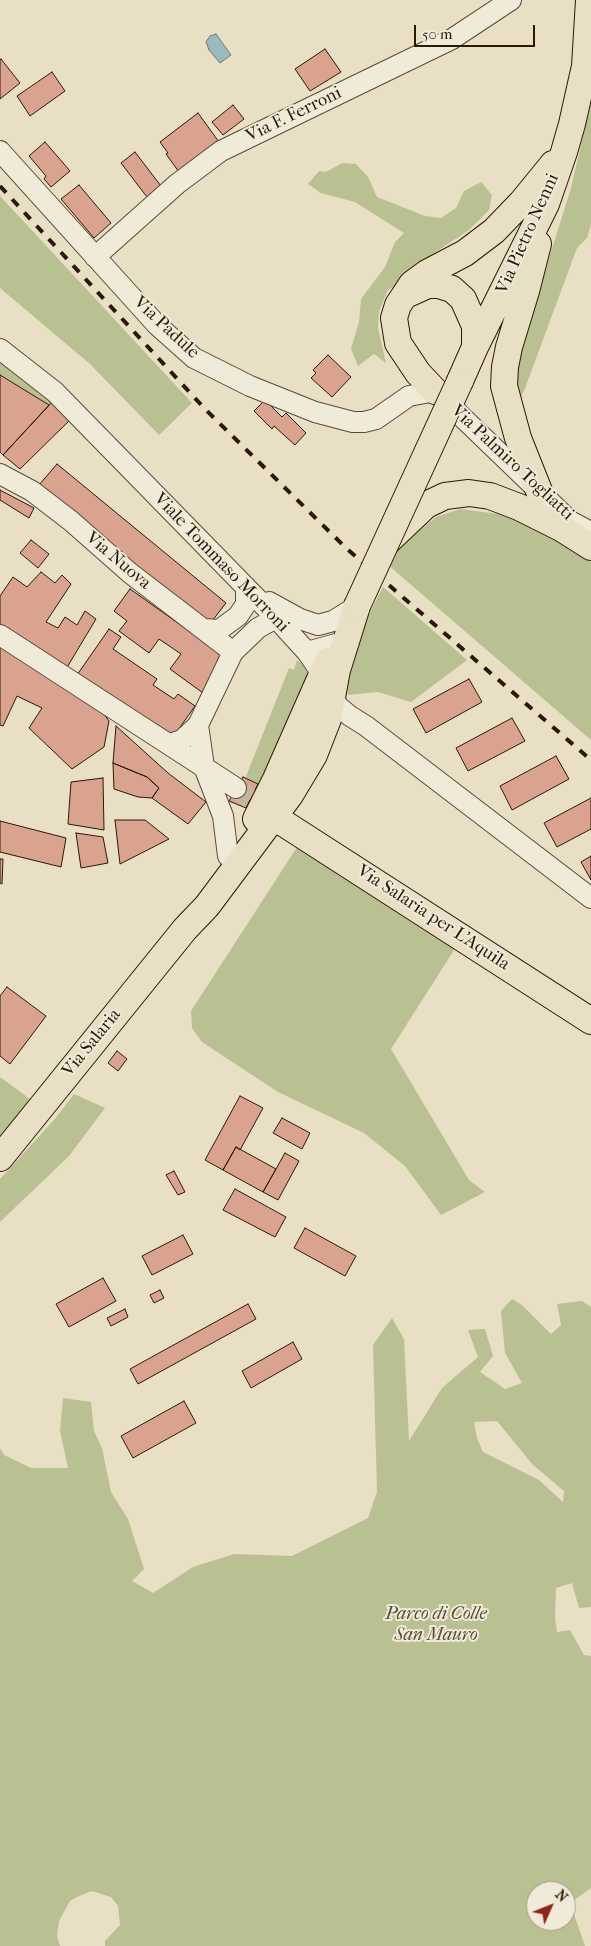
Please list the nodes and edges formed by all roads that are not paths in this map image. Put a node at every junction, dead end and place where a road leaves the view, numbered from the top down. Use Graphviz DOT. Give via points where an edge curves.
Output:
graph roads {
  1 [pos="511,0"];
  2 [pos="589,0"];
  3 [pos="0,151"];
  4 [pos="564,152"];
  5 [pos="546,204"];
  6 [pos="94,257"];
  7 [pos="403,296"];
  8 [pos="475,348"];
  9 [pos="0,349"];
  10 [pos="435,391"];
  11 [pos="0,474"];
  12 [pos="539,492"];
  13 [pos="570,521"];
  14 [pos="591,532"];
  15 [pos="388,541"];
  16 [pos="591,541"];
  17 [pos="591,547"];
  18 [pos="249,591"];
  19 [pos="357,606"];
  20 [pos="276,618"];
  21 [pos="205,629"];
  22 [pos="0,635"];
  23 [pos="336,644"];
  24 [pos="233,652"];
  25 [pos="307,652"];
  26 [pos="326,707"];
  27 [pos="198,725"];
  28 [pos="366,726"];
  29 [pos="170,744"];
  30 [pos="204,767"];
  31 [pos="302,775"];
  32 [pos="255,808"];
  33 [pos="306,837"];
  34 [pos="228,856"];
  35 [pos="591,898"];
  36 [pos="186,929"];
  37 [pos="591,1021"];
  38 [pos="0,1158"];
  1 -- 6 [label="street, Via F. Ferroni" via="452,39 221,151 177,184"];
  2 -- 4 [label="main road, Via Pietro Nenni" via="585,66"];
  3 -- 6 [label="street, Via Padule"];
  4 -- 5 [label="main road, Via Pietro Nenni"];
  4 -- 7 [label="main road" via="494,231 465,253 427,273"];
  5 -- 8 [label="main road, Via Pietro Nenni"];
  5 -- 12 [label="main road" via="526,291 508,347 504,386 518,438"];
  6 -- 10 [label="street, Via Padule" via="194,358 250,386 315,412 364,422 376,419 409,396"];
  7 -- 8 [label="main road" via="428,285 452,289 470,311 475,326"];
  7 -- 10 [label="main road" via="394,318 398,343"];
  8 -- 15 [label="main road, Via Pietro Nenni, bridge"];
  9 -- 18 [label="street, Viale Tommaso Morroni" via="55,392"];
  10 -- 12 [label="street, Via Palmiro Togliatti"];
  11 -- 21 [label="street, Via Nuova" via="56,509 136,578"];
  12 -- 13 [label="street, Via Palmiro Togliatti"];
  13 -- 14 [label="street, Via Palmiro Togliatti"];
  13 -- 16 [label="street"];
  15 -- 17 [label="main road" via="426,505 445,496 469,493 490,496 519,507 562,528"];
  15 -- 19 [label="main road, bridge"];
  18 -- 19 [label="street" via="300,619 318,624 333,621"];
  18 -- 20 [label="street, Viale Tommaso Morroni"];
  18 -- 21 [label="street" via="238,616 219,630"];
  19 -- 23 [label="main road"];
  19 -- 26 [label="main road"];
  20 -- 24 [label="street" via="258,628"];
  20 -- 25 [label="street, Viale Tommaso Morroni"];
  21 -- 24 [label="street, Via Nuova"];
  22 -- 29 [label="street"];
  23 -- 25 [label="street"];
  23 -- 26 [label="main road"];
  24 -- 27 [label="street"];
  25 -- 26 [label="street, Viale Tommaso Morroni" via="318,668"];
  26 -- 28 [label="street, Viale Tommaso Morroni" via="339,707"];
  26 -- 28 [label="street" via="338,726"];
  26 -- 31 [label="main road" via="314,755"];
  26 -- 32 [label="main road"];
  27 -- 29 [label="street" via="182,740"];
  27 -- 30 [label="street"];
  28 -- 35 [label="street, Viale Tommaso Morroni"];
  29 -- 30 [label="street"];
  30 -- 32 [label="street"];
  30 -- 34 [label="street" via="223,816"];
  31 -- 32 [label="main road"];
  31 -- 33 [label="main road" via="298,809"];
  32 -- 33 [label="main road, Via Salaria per L'Aquila"];
  32 -- 34 [label="main road, Via Salaria"];
  32 -- 36 [label="main road, Via Salaria" via="207,906"];
  33 -- 37 [label="main road, Via Salaria per L'Aquila"];
  34 -- 36 [label="main road, Via Salaria"];
  36 -- 38 [label="main road, Via Salaria"];
}
